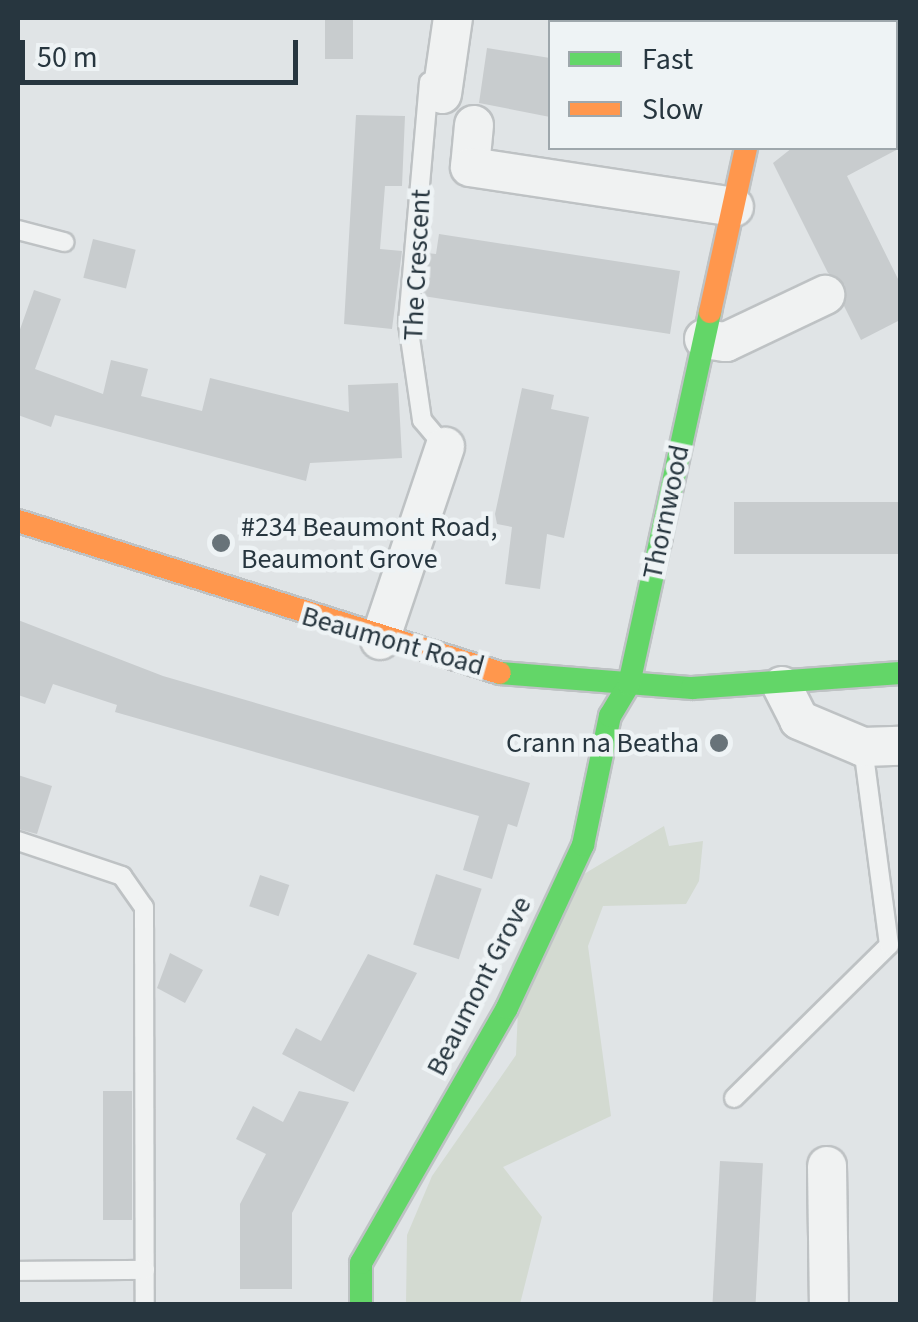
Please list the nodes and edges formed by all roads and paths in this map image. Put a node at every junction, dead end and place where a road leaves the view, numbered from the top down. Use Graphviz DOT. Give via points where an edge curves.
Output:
graph roads {
  1 [pos="452,18"];
  2 [pos="432,50"];
  3 [pos="442,94"];
  4 [pos="474,125"];
  5 [pos="746,150"];
  6 [pos="734,207"];
  7 [pos="18,230"];
  8 [pos="64,242"];
  9 [pos="824,295"];
  10 [pos="704,339"];
  11 [pos="445,446"];
  12 [pos="18,521"];
  13 [pos="380,640"];
  14 [pos="900,673"];
  15 [pos="629,684"];
  16 [pos="782,686"];
  17 [pos="900,746"];
  18 [pos="862,747"];
  19 [pos="18,841"];
  20 [pos="734,1098"];
  21 [pos="826,1166"];
  22 [pos="145,1270"];
  23 [pos="18,1271"];
  24 [pos="146,1304"];
  25 [pos="361,1304"];
  26 [pos="829,1304"];
  1 -- 3 [label="street"];
  2 -- 11 [label="lane, The Crescent" via="408,324 422,420"];
  4 -- 6 [label="street" via="470,168"];
  5 -- 6 [label="street, Thornwood"];
  6 -- 10 [label="street, Thornwood"];
  7 -- 8 [label="lane"];
  9 -- 10 [label="street" via="726,342"];
  10 -- 15 [label="street, Thornwood"];
  11 -- 13 [label="street, The Crescent"];
  12 -- 13 [label="street, Beaumont Road"];
  13 -- 15 [label="street, Beaumont Road" via="506,674"];
  14 -- 16 [label="street, Beaumont Road"];
  15 -- 16 [label="street, Beaumont Road"];
  15 -- 25 [label="street, Beaumont Grove" via="610,716 583,845 507,1008 362,1263"];
  16 -- 18 [label="street" via="798,720"];
  17 -- 18 [label="street"];
  18 -- 20 [label="lane" via="889,945"];
  19 -- 22 [label="lane" via="122,876 144,907"];
  21 -- 26 [label="street"];
  22 -- 23 [label="lane"];
  22 -- 24 [label="lane"];
}
